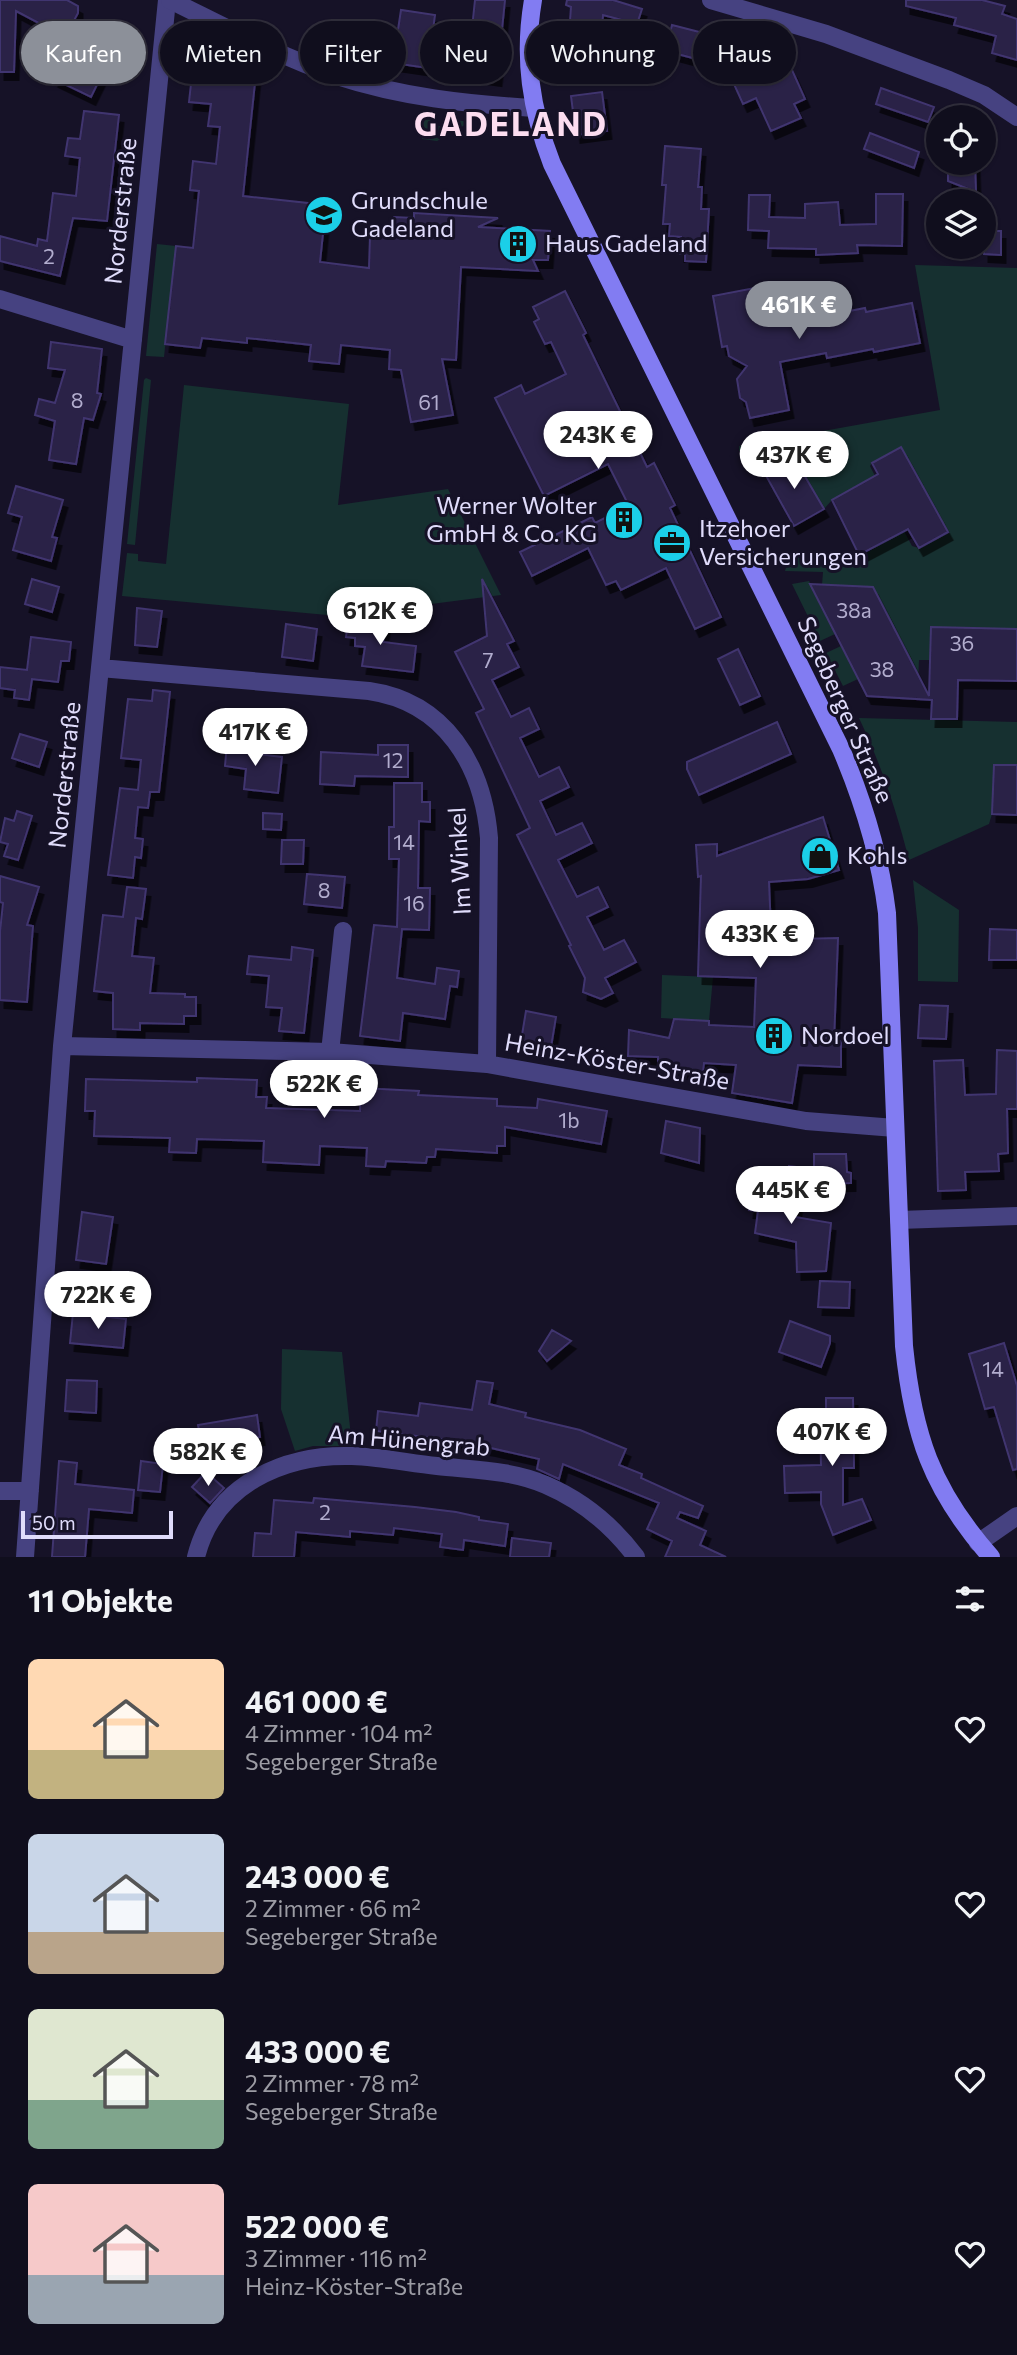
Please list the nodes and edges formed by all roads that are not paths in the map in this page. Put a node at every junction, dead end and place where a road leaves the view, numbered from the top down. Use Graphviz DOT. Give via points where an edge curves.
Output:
graph roads {
  1 [pos="169,0"];
  2 [pos="533,0"];
  3 [pos="711,0"];
  4 [pos="533,108"];
  5 [pos="1017,117"];
  6 [pos="0,299"];
  7 [pos="133,340"];
  8 [pos="100,668"];
  9 [pos="343,931"];
  10 [pos="62,1046"];
  11 [pos="330,1052"];
  12 [pos="487,1064"];
  13 [pos="895,1128"];
  14 [pos="1017,1216"];
  15 [pos="899,1220"];
  16 [pos="0,1491"];
  17 [pos="30,1491"];
  18 [pos="1017,1516"];
  19 [pos="978,1543"];
  20 [pos="25,1557"];
  21 [pos="196,1557"];
  22 [pos="636,1557"];
  23 [pos="991,1557"];
  1 -- 4 [label="street" via="256,43 338,76 412,95"];
  1 -- 7 [label="street, Norderstraße"];
  2 -- 4 [label="main road, Segeberger Straße" via="528,59"];
  3 -- 5 [label="street" via="827,34 949,80 984,95"];
  4 -- 13 [label="main road, Segeberger Straße" via="552,164 856,784 882,872 887,913"];
  6 -- 7 [label="street"];
  7 -- 8 [label="street, Norderstraße"];
  8 -- 10 [label="street, Norderstraße"];
  8 -- 12 [label="street, Im Winkel" via="390,694 435,718 467,761 485,807 489,838"];
  9 -- 11 [label="street"];
  10 -- 11 [label="street, Heinz-Köster-Straße"];
  10 -- 17 [label="street, Norderstraße"];
  11 -- 12 [label="street, Heinz-Köster-Straße"];
  12 -- 13 [label="street, Heinz-Köster-Straße" via="806,1121"];
  13 -- 15 [label="main road, Segeberger Straße"];
  14 -- 15 [label="street"];
  15 -- 19 [label="main road, Segeberger Straße" via="904,1346 914,1419 936,1478"];
  16 -- 17 [label="street"];
  17 -- 20 [label="street, Norderstraße"];
  18 -- 19 [label="street"];
  19 -- 23 [label="main road, Segeberger Straße"];
  21 -- 22 [label="street, Am Hünengrab" via="207,1526 249,1482 307,1459 354,1456 512,1475 544,1484 594,1512"];
}
